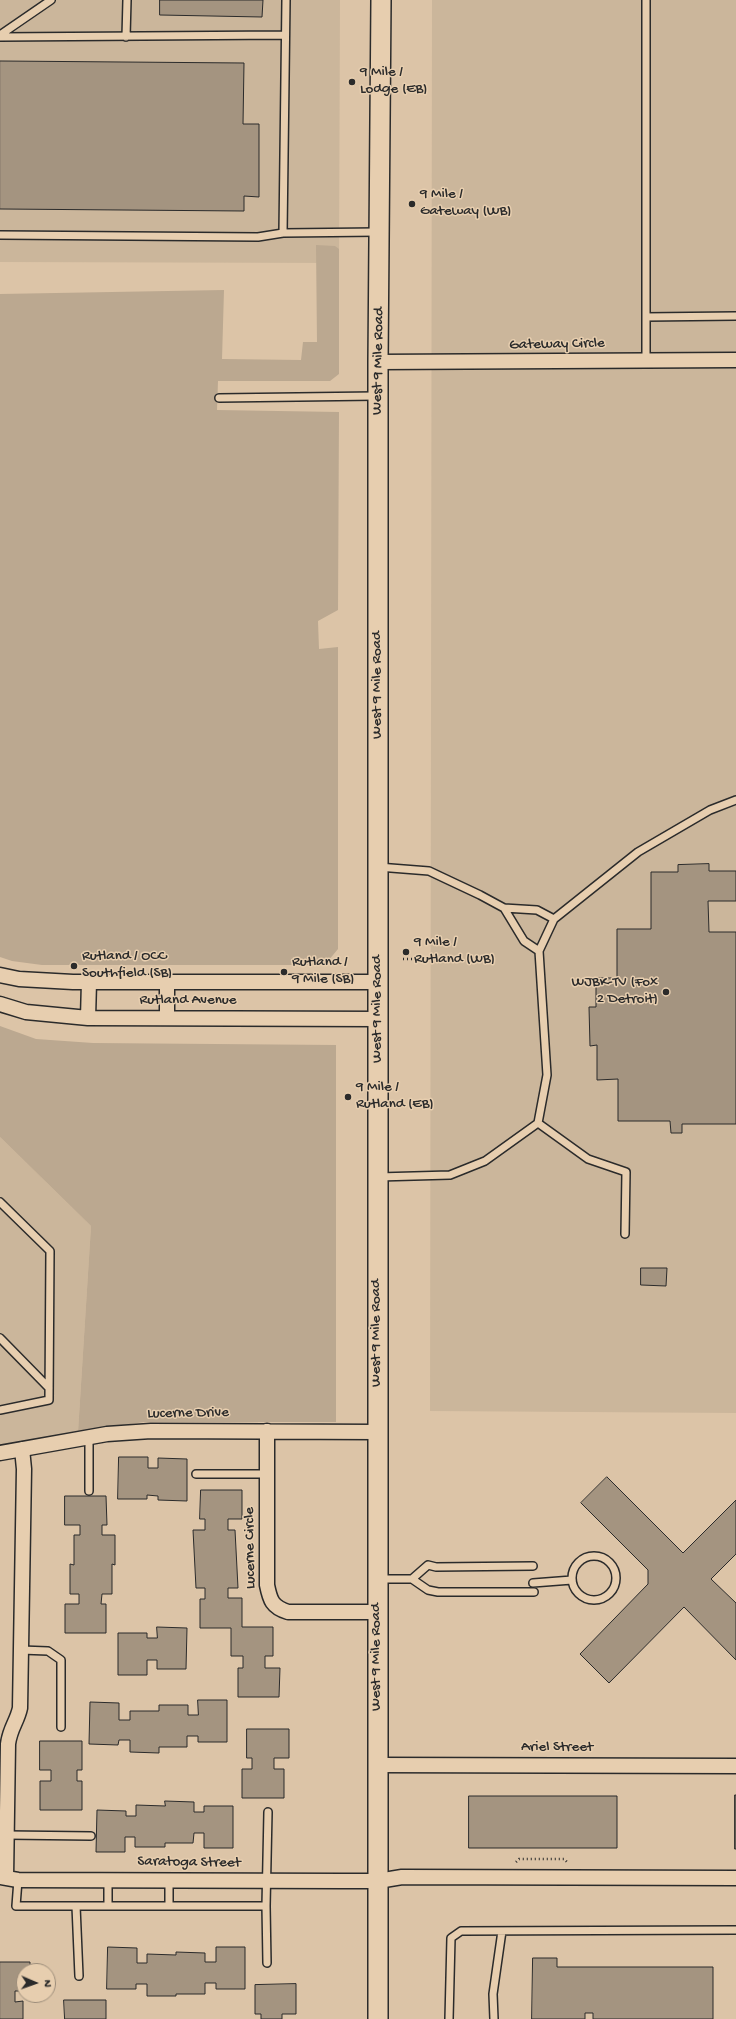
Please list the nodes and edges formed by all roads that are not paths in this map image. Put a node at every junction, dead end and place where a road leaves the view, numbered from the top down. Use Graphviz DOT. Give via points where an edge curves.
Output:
graph roads {
  1 [pos="51,0"];
  2 [pos="127,0"];
  3 [pos="286,0"];
  4 [pos="381,0"];
  5 [pos="646,0"];
  6 [pos="285,35"];
  7 [pos="0,36"];
  8 [pos="126,37"];
  9 [pos="380,232"];
  10 [pos="283,234"];
  11 [pos="0,236"];
  12 [pos="736,316"];
  13 [pos="646,318"];
  14 [pos="736,360"];
  15 [pos="646,361"];
  16 [pos="378,362"];
  17 [pos="378,396"];
  18 [pos="219,398"];
  19 [pos="736,800"];
  20 [pos="378,867"];
  21 [pos="504,908"];
  22 [pos="554,919"];
  23 [pos="539,951"];
  24 [pos="0,975"];
  25 [pos="89,982"];
  26 [pos="167,982"];
  27 [pos="378,982"];
  28 [pos="0,1004"];
  29 [pos="88,1018"];
  30 [pos="167,1018"];
  31 [pos="378,1019"];
  32 [pos="538,1123"];
  33 [pos="378,1177"];
  34 [pos="0,1202"];
  35 [pos="624,1234"];
  36 [pos="0,1338"];
  37 [pos="49,1388"];
  38 [pos="0,1410"];
  39 [pos="267,1431"];
  40 [pos="377,1432"];
  41 [pos="89,1437"];
  42 [pos="22,1449"];
  43 [pos="0,1453"];
  44 [pos="196,1474"];
  45 [pos="267,1474"];
  46 [pos="88,1491"];
  47 [pos="533,1566"];
  48 [pos="378,1579"];
  49 [pos="412,1579"];
  50 [pos="572,1580"];
  51 [pos="533,1583"];
  52 [pos="534,1592"];
  53 [pos="378,1612"];
  54 [pos="21,1650"];
  55 [pos="61,1727"];
  56 [pos="377,1765"];
  57 [pos="736,1766"];
  58 [pos="268,1812"];
  59 [pos="7,1835"];
  60 [pos="91,1836"];
  61 [pos="8,1878"];
  62 [pos="736,1878"];
  63 [pos="108,1879"];
  64 [pos="169,1879"];
  65 [pos="267,1880"];
  66 [pos="378,1881"];
  67 [pos="76,1906"];
  68 [pos="108,1906"];
  69 [pos="169,1906"];
  70 [pos="266,1906"];
  71 [pos="736,1930"];
  72 [pos="502,1931"];
  73 [pos="267,1963"];
  74 [pos="79,1976"];
  75 [pos="378,2019"];
  76 [pos="449,2019"];
  77 [pos="494,2019"];
  1 -- 7 [label="lane"];
  2 -- 8 [label="lane"];
  3 -- 6 [label="lane"];
  4 -- 9 [label="main road, West 9 Mile Road"];
  5 -- 13 [label="lane"];
  6 -- 8 [label="lane"];
  6 -- 10 [label="lane"];
  7 -- 8 [label="lane"];
  9 -- 10 [label="lane"];
  9 -- 16 [label="main road, West 9 Mile Road"];
  10 -- 11 [label="lane" via="258,237"];
  12 -- 13 [label="lane"];
  13 -- 15 [label="lane"];
  14 -- 15 [label="street, Gateway Circle"];
  15 -- 16 [label="street, Gateway Circle"];
  16 -- 17 [label="main road, West 9 Mile Road"];
  17 -- 18 [label="lane"];
  17 -- 20 [label="main road, West 9 Mile Road"];
  19 -- 22 [label="lane" via="710,810 638,852"];
  20 -- 21 [label="lane" via="429,871"];
  20 -- 27 [label="main road, West 9 Mile Road"];
  21 -- 22 [label="lane" via="537,910"];
  21 -- 23 [label="lane" via="524,941"];
  22 -- 23 [label="lane"];
  23 -- 32 [label="lane" via="547,1075"];
  24 -- 25 [label="street, Rutland Avenue" via="37,981"];
  25 -- 26 [label="street, Rutland Avenue"];
  25 -- 29 [label="street"];
  26 -- 27 [label="street, Rutland Avenue"];
  26 -- 30 [label="street"];
  27 -- 31 [label="main road, West 9 Mile Road"];
  28 -- 29 [label="street, Rutland Avenue" via="26,1012"];
  29 -- 30 [label="street, Rutland Avenue"];
  30 -- 31 [label="street, Rutland Avenue"];
  31 -- 33 [label="main road, West 9 Mile Road"];
  32 -- 33 [label="lane" via="485,1161 450,1175"];
  32 -- 35 [label="lane" via="588,1159 626,1172"];
  33 -- 40 [label="main road, West 9 Mile Road"];
  34 -- 37 [label="lane" via="50,1250"];
  36 -- 37 [label="lane"];
  37 -- 38 [label="lane" via="49,1400"];
  39 -- 40 [label="street, Lucerne Drive"];
  39 -- 41 [label="street, Lucerne Drive" via="151,1431"];
  39 -- 45 [label="street, Lucerne Circle"];
  40 -- 48 [label="main road, West 9 Mile Road"];
  41 -- 42 [label="street, Lucerne Drive"];
  41 -- 46 [label="lane"];
  42 -- 43 [label="street, Lucerne Drive"];
  42 -- 54 [label="street" via="24,1469"];
  44 -- 45 [label="lane"];
  45 -- 53 [label="street, Lucerne Circle" via="267,1585 270,1598 278,1609 288,1612"];
  47 -- 49 [label="lane" via="428,1565"];
  48 -- 49 [label="lane"];
  48 -- 53 [label="main road, West 9 Mile Road"];
  49 -- 52 [label="lane" via="428,1590 438,1592"];
  50 -- 50 [label="lane" via="574,1588 586,1598 600,1599 612,1590 616,1575 610,1563 598,1556 591,1556 575,1567"];
  50 -- 51 [label="lane"];
  53 -- 56 [label="main road, West 9 Mile Road"];
  54 -- 55 [label="lane" via="48,1650 61,1660"];
  54 -- 59 [label="street" via="20,1708 8,1744"];
  56 -- 57 [label="street, Ariel Street"];
  56 -- 66 [label="main road, West 9 Mile Road"];
  58 -- 65 [label="lane"];
  59 -- 60 [label="lane"];
  59 -- 61 [label="street"];
  61 -- 63 [label="street, Saratoga Street"];
  61 -- 67 [label="lane" via="16,1906"];
  62 -- 66 [label="street" via="402,1877"];
  63 -- 64 [label="street, Saratoga Street"];
  63 -- 68 [label="lane"];
  64 -- 65 [label="street, Saratoga Street"];
  64 -- 69 [label="lane"];
  65 -- 66 [label="street, Saratoga Street"];
  65 -- 70 [label="lane"];
  66 -- 75 [label="main road, West 9 Mile Road"];
  67 -- 68 [label="lane"];
  67 -- 74 [label="lane"];
  68 -- 69 [label="lane"];
  69 -- 70 [label="lane"];
  70 -- 73 [label="lane"];
  71 -- 72 [label="lane"];
  72 -- 76 [label="lane" via="461,1931 451,1938"];
  72 -- 77 [label="lane" via="493,1994"];
}
